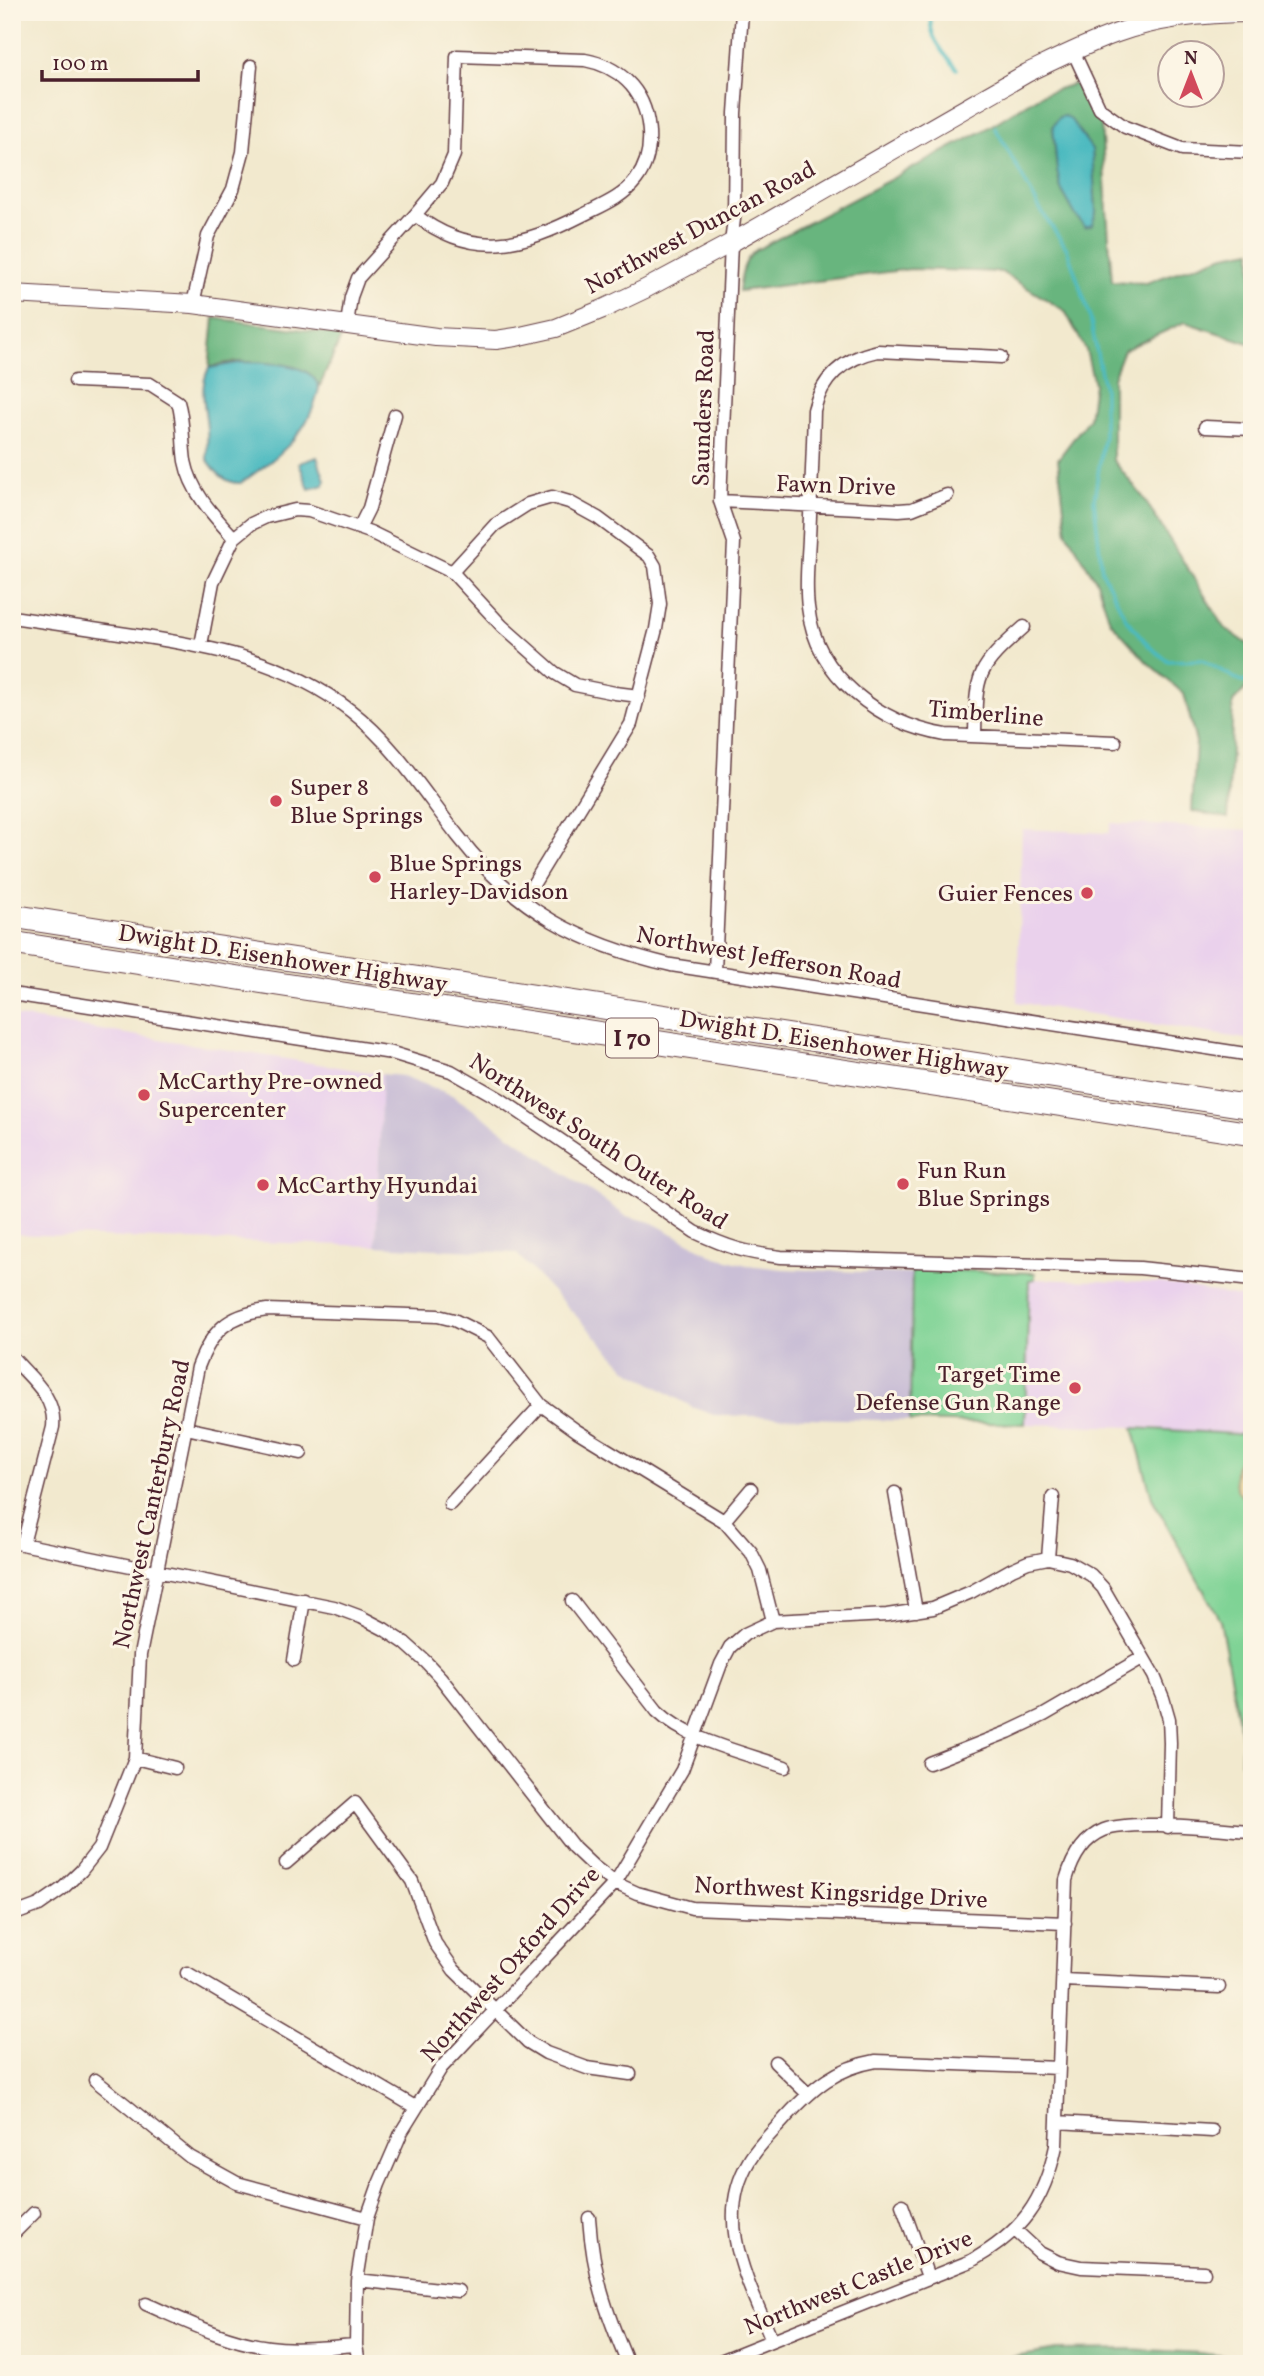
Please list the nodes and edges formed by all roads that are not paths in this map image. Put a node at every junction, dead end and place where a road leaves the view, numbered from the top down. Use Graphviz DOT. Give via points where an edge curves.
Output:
graph roads {
  1 [pos="742,12"];
  2 [pos="1222,13"];
  3 [pos="1252,13"];
  4 [pos="1073,51"];
  5 [pos="251,66"];
  6 [pos="1252,152"];
  7 [pos="415,215"];
  8 [pos="731,243"];
  9 [pos="12,295"];
  10 [pos="193,304"];
  11 [pos="347,324"];
  12 [pos="1001,357"];
  13 [pos="75,381"];
  14 [pos="394,415"];
  15 [pos="1205,427"];
  16 [pos="1252,429"];
  17 [pos="947,495"];
  18 [pos="720,501"];
  19 [pos="811,505"];
  20 [pos="359,528"];
  21 [pos="234,538"];
  22 [pos="452,572"];
  23 [pos="12,617"];
  24 [pos="1024,627"];
  25 [pos="201,645"];
  26 [pos="639,696"];
  27 [pos="975,736"];
  28 [pos="1115,742"];
  29 [pos="523,901"];
  30 [pos="12,916"];
  31 [pos="12,943"];
  32 [pos="715,971"];
  33 [pos="12,994"];
  34 [pos="1252,1055"];
  35 [pos="1252,1107"];
  36 [pos="1252,1134"];
  37 [pos="1252,1280"];
  38 [pos="12,1357"];
  39 [pos="541,1405"];
  40 [pos="186,1428"];
  41 [pos="301,1453"];
  42 [pos="751,1489"];
  43 [pos="895,1493"];
  44 [pos="1054,1497"];
  45 [pos="450,1504"];
  46 [pos="724,1521"];
  47 [pos="17,1543"];
  48 [pos="1048,1558"];
  49 [pos="158,1571"];
  50 [pos="304,1600"];
  51 [pos="572,1601"];
  52 [pos="916,1611"];
  53 [pos="773,1620"];
  54 [pos="1142,1658"];
  55 [pos="294,1660"];
  56 [pos="694,1735"];
  57 [pos="135,1758"];
  58 [pos="929,1763"];
  59 [pos="785,1767"];
  60 [pos="175,1768"];
  61 [pos="1168,1827"];
  62 [pos="1252,1831"];
  63 [pos="286,1863"];
  64 [pos="615,1883"];
  65 [pos="12,1915"];
  66 [pos="1065,1923"];
  67 [pos="187,1973"];
  68 [pos="1063,1980"];
  69 [pos="1219,1987"];
  70 [pos="494,2010"];
  71 [pos="775,2062"];
  72 [pos="1059,2068"];
  73 [pos="630,2074"];
  74 [pos="95,2080"];
  75 [pos="808,2094"];
  76 [pos="415,2107"];
  77 [pos="1057,2122"];
  78 [pos="1212,2131"];
  79 [pos="902,2205"];
  80 [pos="34,2213"];
  81 [pos="368,2218"];
  82 [pos="589,2218"];
  83 [pos="1015,2230"];
  84 [pos="12,2235"];
  85 [pos="1204,2272"];
  86 [pos="928,2277"];
  87 [pos="358,2280"];
  88 [pos="458,2291"];
  89 [pos="146,2304"];
  90 [pos="772,2340"];
  91 [pos="356,2345"];
  92 [pos="359,2364"];
  93 [pos="628,2364"];
  94 [pos="713,2364"];
  1 -- 8 [label="street, Saunders Road"];
  2 -- 3 [label="street, Northwest Duncan Road"];
  2 -- 4 [label="street, Northwest Duncan Road" via="1118,32"];
  4 -- 6 [label="street" via="1100,110 1125,127 1182,149"];
  4 -- 8 [label="street, Northwest Duncan Road"];
  5 -- 10 [label="street" via="243,152 233,189 208,236"];
  7 -- 7 [label="street" via="464,242 499,243 553,230 613,200 638,178 648,148 646,113 629,82 600,63 457,56 454,155 442,183"];
  7 -- 11 [label="street" via="358,278"];
  8 -- 11 [label="street, Northwest Duncan Road" via="603,309 556,328 516,337 446,338"];
  8 -- 18 [label="street, Saunders Road"];
  9 -- 10 [label="street, Northwest Duncan Road"];
  10 -- 11 [label="street, Northwest Duncan Road"];
  12 -- 19 [label="street, Timberline" via="877,351 835,370 814,410"];
  13 -- 21 [label="street" via="150,384 178,402 190,480"];
  14 -- 20 [label="street" via="369,508"];
  15 -- 16 [label="street"];
  17 -- 19 [label="street, Fawn Drive" via="912,509"];
  18 -- 19 [label="street, Fawn Drive"];
  18 -- 32 [label="street, Saunders Road" via="734,542"];
  19 -- 27 [label="street, Timberline" via="808,609 831,665 865,703 885,716 922,731"];
  20 -- 21 [label="street" via="320,513 295,510 266,517"];
  20 -- 22 [label="street"];
  21 -- 25 [label="street" via="213,582"];
  22 -- 26 [label="street" via="502,626 555,673 575,685"];
  22 -- 26 [label="street" via="495,526 528,504 552,497 598,518 656,566 660,604"];
  23 -- 25 [label="street, Northwest Jefferson Road"];
  24 -- 27 [label="street" via="992,656 978,680"];
  25 -- 29 [label="street, Northwest Jefferson Road" via="268,664 351,712 408,769 479,862"];
  26 -- 29 [label="street" via="631,723"];
  27 -- 28 [label="street, Timberline"];
  29 -- 32 [label="street, Northwest Jefferson Road" via="554,923 607,948"];
  30 -- 35 [label="highway, Dwight D. Eisenhower Highway / I 70"];
  31 -- 36 [label="highway, Dwight D. Eisenhower Highway / I 70"];
  32 -- 34 [label="street, Northwest Jefferson Road"];
  33 -- 37 [label="street, Northwest South Outer Road" via="423,1061 500,1099 695,1232 749,1254 1140,1268"];
  38 -- 47 [label="street" via="49,1399 54,1412"];
  39 -- 40 [label="street, Northwest Canterbury Road" via="488,1337 454,1320 268,1310 235,1318 212,1336 198,1367"];
  39 -- 45 [label="street"];
  39 -- 46 [label="street, Northwest Canterbury Road"];
  40 -- 41 [label="street"];
  40 -- 49 [label="street, Northwest Canterbury Road"];
  42 -- 46 [label="street"];
  43 -- 52 [label="street"];
  44 -- 48 [label="street"];
  46 -- 53 [label="street, Northwest Canterbury Road" via="760,1570"];
  47 -- 49 [label="street, Northwest Kingsridge Drive"];
  48 -- 52 [label="street, Northwest Oxford Drive" via="1012,1569 933,1608"];
  48 -- 54 [label="street" via="1091,1575"];
  49 -- 50 [label="street, Northwest Kingsridge Drive"];
  49 -- 57 [label="street, Northwest Canterbury Road" via="140,1655"];
  50 -- 55 [label="street"];
  50 -- 64 [label="street, Northwest Kingsridge Drive" via="361,1617 405,1643 440,1677 574,1848"];
  51 -- 56 [label="street" via="657,1712"];
  52 -- 53 [label="street, Northwest Oxford Drive"];
  53 -- 56 [label="street, Northwest Oxford Drive" via="730,1647"];
  54 -- 58 [label="street" via="1044,1715"];
  54 -- 61 [label="street" via="1154,1676 1169,1719"];
  56 -- 59 [label="street"];
  56 -- 64 [label="street, Northwest Oxford Drive" via="672,1789"];
  57 -- 60 [label="street"];
  57 -- 65 [label="street, Northwest Canterbury Road" via="99,1848 81,1871 39,1905"];
  61 -- 62 [label="street"];
  61 -- 66 [label="street" via="1119,1826 1092,1837 1078,1850 1066,1880"];
  63 -- 70 [label="street" via="355,1803 412,1881 435,1943 454,1970"];
  64 -- 66 [label="street, Northwest Kingsridge Drive" via="692,1908"];
  64 -- 70 [label="street, Northwest Oxford Drive"];
  66 -- 68 [label="street"];
  67 -- 76 [label="street"];
  68 -- 69 [label="street"];
  68 -- 72 [label="street"];
  70 -- 73 [label="street" via="546,2053 587,2068"];
  70 -- 76 [label="street, Northwest Oxford Drive" via="441,2068"];
  71 -- 75 [label="street"];
  72 -- 75 [label="street" via="876,2061 838,2072"];
  72 -- 77 [label="street, Northwest Castle Drive"];
  74 -- 81 [label="street" via="190,2157 237,2183"];
  75 -- 90 [label="street" via="759,2146 735,2196 737,2254"];
  76 -- 81 [label="street, Northwest Oxford Drive" via="390,2156"];
  77 -- 78 [label="street"];
  77 -- 83 [label="street, Northwest Castle Drive" via="1045,2187"];
  79 -- 86 [label="street"];
  80 -- 84 [label="street"];
  81 -- 87 [label="street, Northwest Oxford Drive"];
  82 -- 93 [label="street" via="600,2292"];
  83 -- 85 [label="street" via="1040,2253 1058,2262"];
  83 -- 86 [label="street, Northwest Castle Drive" via="971,2261"];
  86 -- 90 [label="street, Northwest Castle Drive"];
  87 -- 88 [label="street"];
  87 -- 91 [label="street, Northwest Oxford Drive"];
  89 -- 91 [label="street" via="229,2337 268,2347"];
  90 -- 94 [label="street, Northwest Castle Drive"];
  91 -- 92 [label="street, Northwest Oxford Drive"];
}
